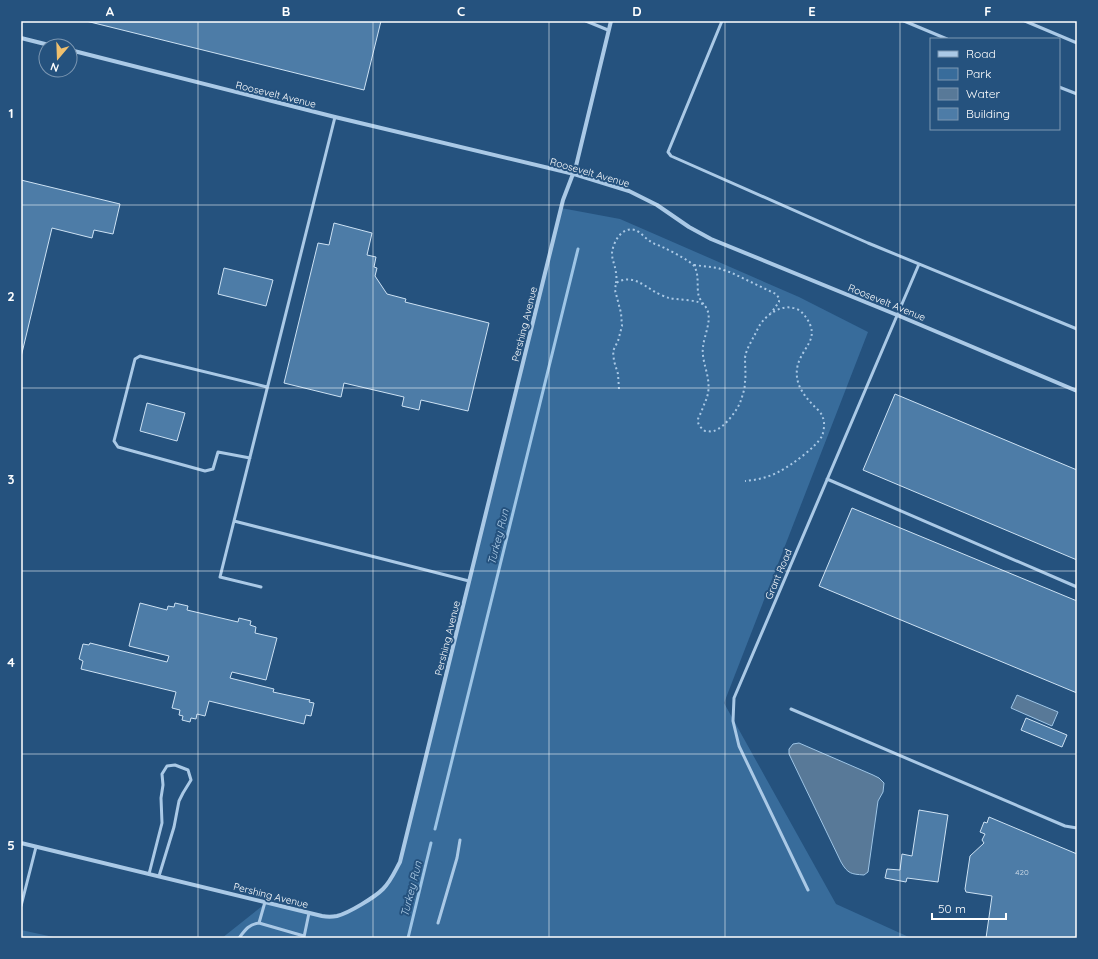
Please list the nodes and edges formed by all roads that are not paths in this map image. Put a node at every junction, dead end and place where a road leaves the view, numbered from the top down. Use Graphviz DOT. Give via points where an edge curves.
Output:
graph roads {
  1 [pos="586,21"];
  2 [pos="611,21"];
  3 [pos="722,21"];
  4 [pos="904,21"];
  5 [pos="1026,21"];
  6 [pos="608,30"];
  7 [pos="21,38"];
  8 [pos="945,38"];
  9 [pos="38,42"];
  10 [pos="1077,43"];
  11 [pos="78,52"];
  12 [pos="1060,87"];
  13 [pos="1077,94"];
  14 [pos="335,118"];
  15 [pos="574,174"];
  16 [pos="919,264"];
  17 [pos="898,315"];
  18 [pos="1077,329"];
  19 [pos="267,387"];
  20 [pos="1077,391"];
  21 [pos="250,458"];
  22 [pos="827,479"];
  23 [pos="234,521"];
  24 [pos="469,581"];
  25 [pos="262,587"];
  26 [pos="1077,587"];
  27 [pos="791,709"];
  28 [pos="1077,828"];
  29 [pos="460,840"];
  30 [pos="21,843"];
  31 [pos="36,847"];
  32 [pos="150,874"];
  33 [pos="159,876"];
  34 [pos="808,890"];
  35 [pos="265,902"];
  36 [pos="21,906"];
  37 [pos="309,913"];
  38 [pos="259,923"];
  39 [pos="438,923"];
  40 [pos="304,937"];
  41 [pos="239,938"];
  1 -- 6 [label="lane"];
  2 -- 6 [label="street, Pershing Avenue"];
  3 -- 16 [label="lane" via="668,152 671,156"];
  4 -- 8 [label="lane"];
  5 -- 10 [label="lane"];
  6 -- 15 [label="street, Pershing Avenue"];
  7 -- 9 [label="street"];
  11 -- 14 [label="street, Roosevelt Avenue"];
  12 -- 13 [label="lane"];
  14 -- 15 [label="street, Roosevelt Avenue"];
  14 -- 19 [label="lane"];
  15 -- 17 [label="street, Roosevelt Avenue" via="629,191 657,205 711,239"];
  15 -- 24 [label="street, Pershing Avenue" via="563,200"];
  16 -- 17 [label="lane, Grant Road"];
  16 -- 18 [label="lane"];
  17 -- 20 [label="street, Roosevelt Avenue"];
  17 -- 22 [label="lane, Grant Road"];
  19 -- 21 [label="lane"];
  19 -- 21 [label="lane" via="140,356 135,359 114,441 118,447 204,471 212,469 218,452"];
  21 -- 23 [label="lane"];
  22 -- 26 [label="lane"];
  22 -- 34 [label="lane, Grant Road" via="734,698 733,721 739,746"];
  23 -- 24 [label="lane"];
  23 -- 25 [label="lane" via="220,577"];
  24 -- 37 [label="street, Pershing Avenue" via="400,862 383,889 348,912 329,917"];
  27 -- 28 [label="lane" via="1065,826"];
  29 -- 39 [label="lane"];
  30 -- 31 [label="street, Pershing Avenue"];
  31 -- 32 [label="street, Pershing Avenue"];
  31 -- 36 [label="lane"];
  32 -- 33 [label="street, Pershing Avenue"];
  32 -- 33 [label="lane" via="162,823 162,774 167,766 175,765 188,770 191,780 179,801"];
  33 -- 35 [label="street, Pershing Avenue"];
  35 -- 37 [label="street, Pershing Avenue"];
  35 -- 38 [label="lane"];
  37 -- 40 [label="lane"];
  38 -- 40 [label="lane"];
  38 -- 41 [label="lane" via="247,928"];
}
